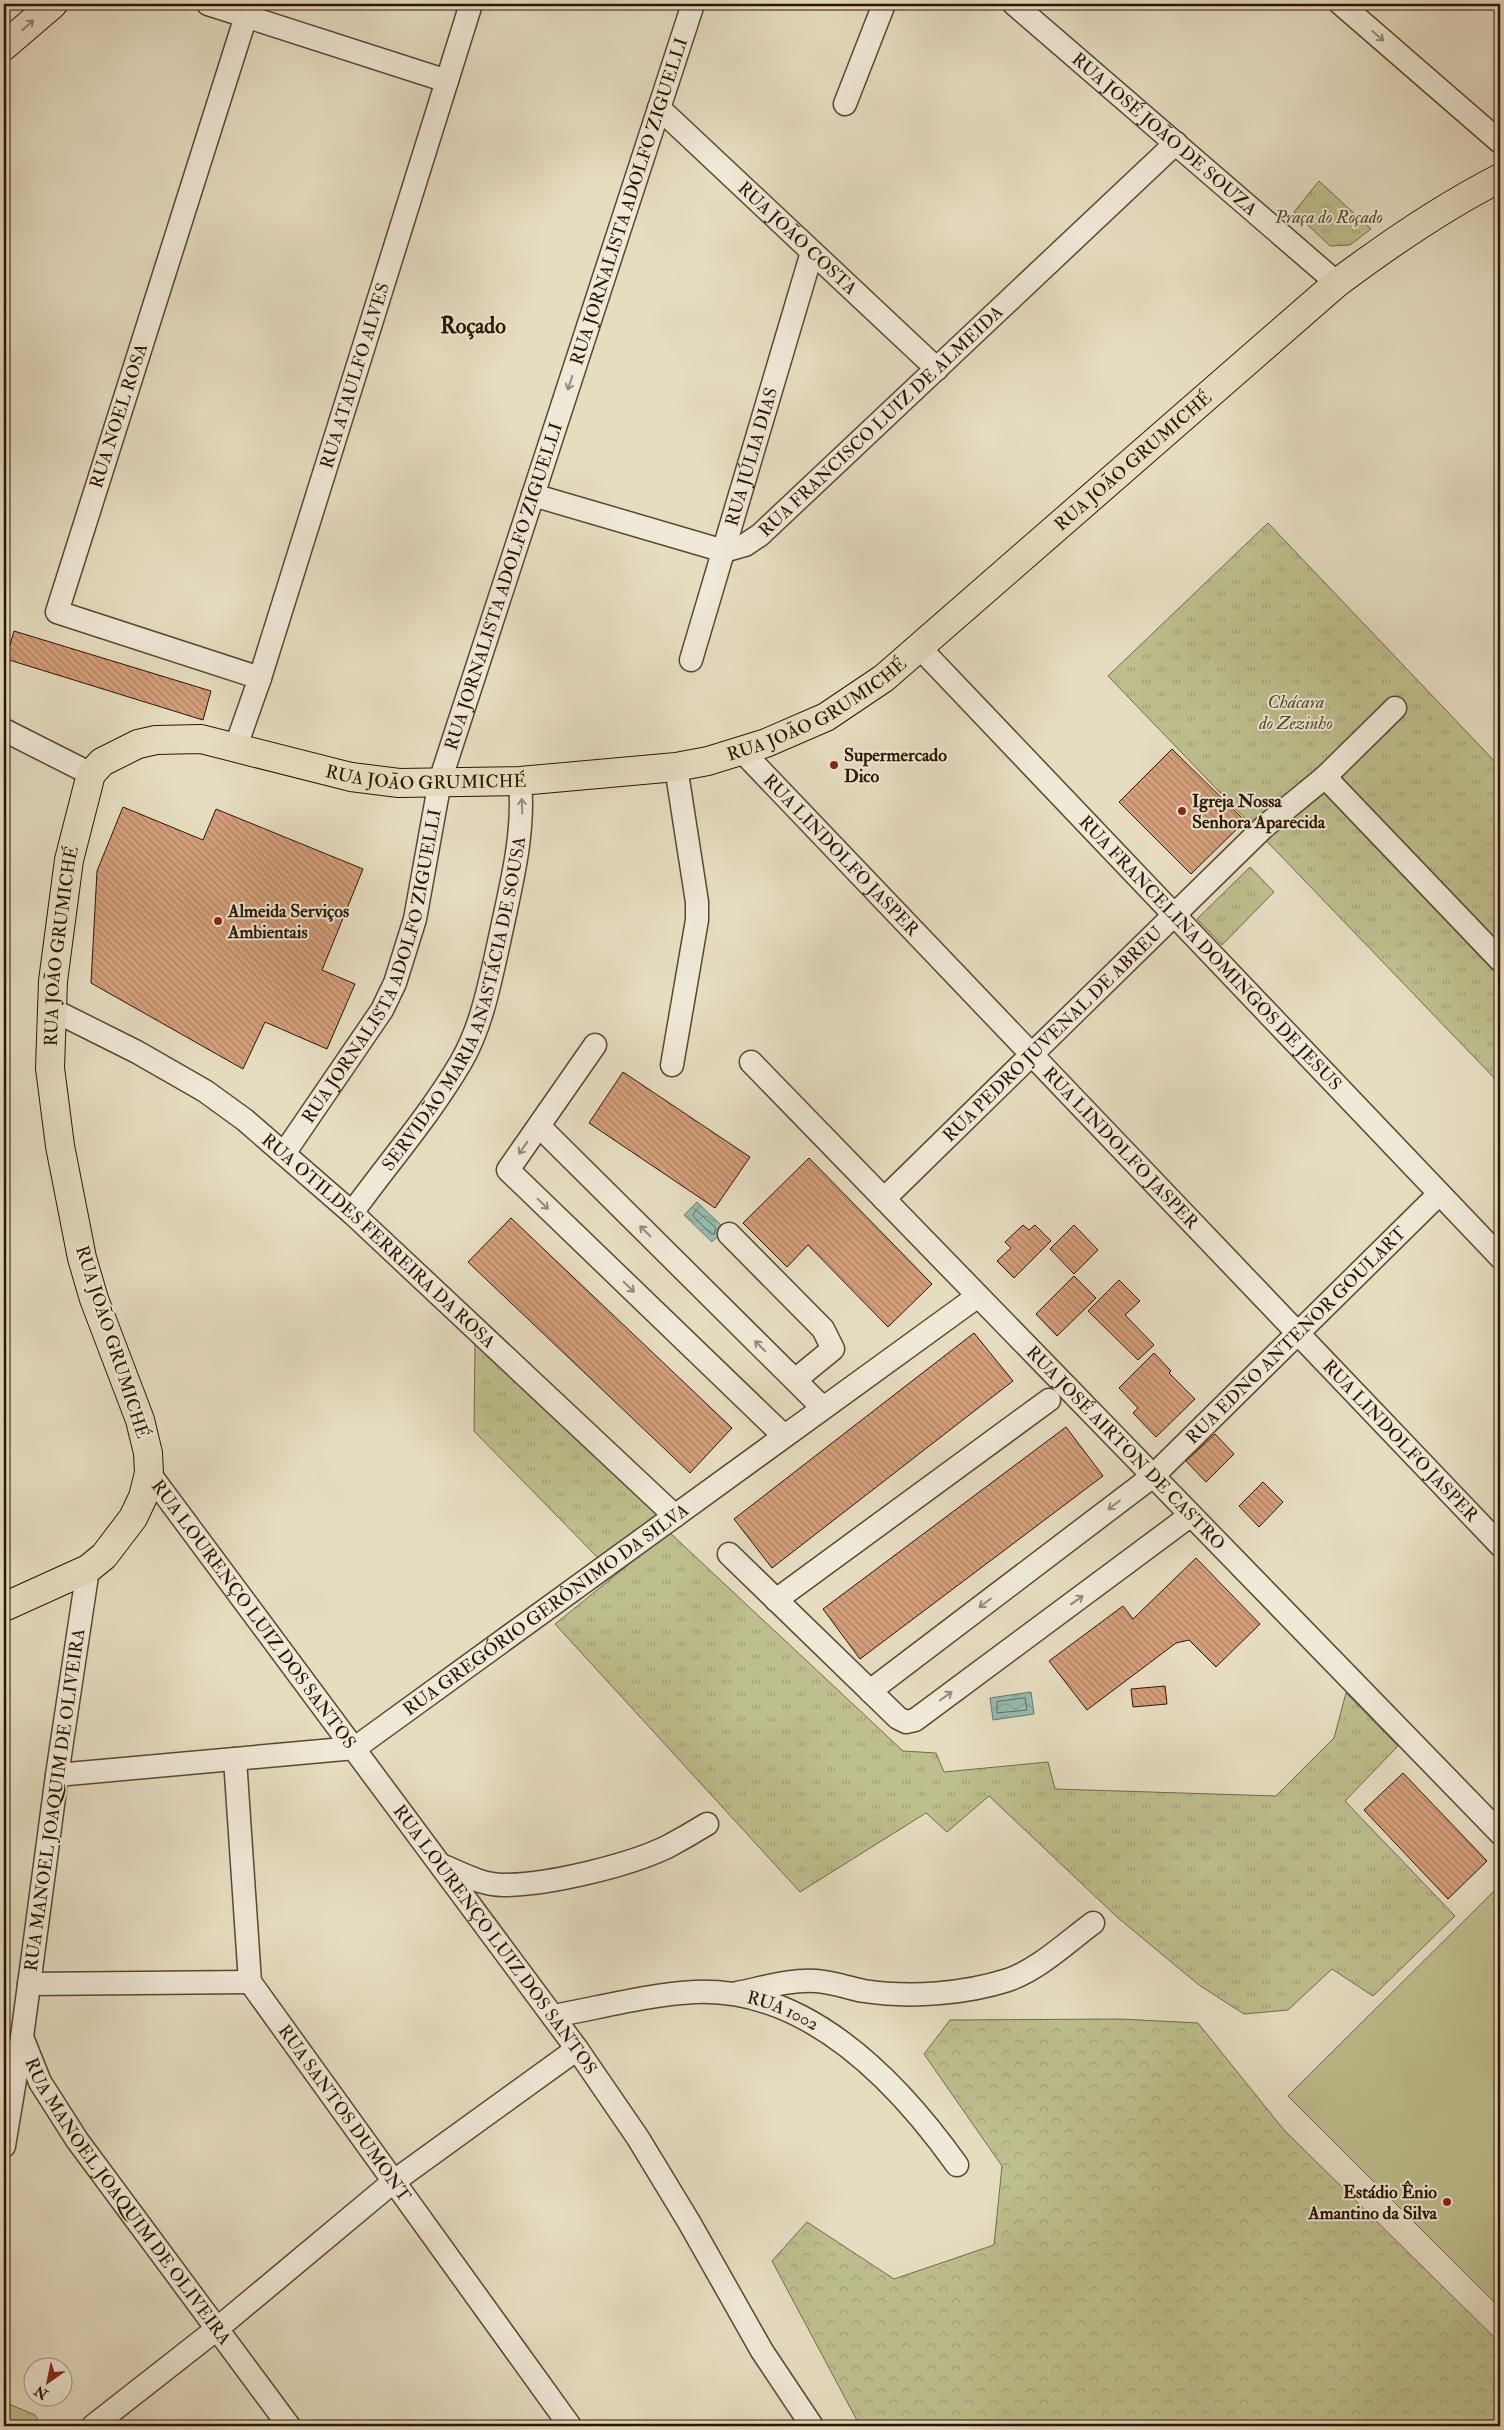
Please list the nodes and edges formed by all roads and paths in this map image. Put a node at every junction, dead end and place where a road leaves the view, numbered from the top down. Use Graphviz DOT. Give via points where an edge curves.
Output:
graph roads {
  1 [pos="53,4"];
  2 [pos="208,4"];
  3 [pos="471,4"];
  4 [pos="693,4"];
  5 [pos="884,4"];
  6 [pos="1014,4"];
  7 [pos="1341,4"];
  8 [pos="246,16"];
  9 [pos="4,46"];
  10 [pos="447,81"];
  11 [pos="845,104"];
  12 [pos="659,108"];
  13 [pos="1500,142"];
  14 [pos="1176,144"];
  15 [pos="1500,178"];
  16 [pos="812,252"];
  17 [pos="1337,283"];
  18 [pos="937,369"];
  19 [pos="533,495"];
  20 [pos="724,551"];
  21 [pos="920,648"];
  22 [pos="691,660"];
  23 [pos="260,678"];
  24 [pos="1395,708"];
  25 [pos="4,730"];
  26 [pos="236,746"];
  27 [pos="741,750"];
  28 [pos="676,767"];
  29 [pos="92,774"];
  30 [pos="1325,777"];
  31 [pos="440,781"];
  32 [pos="520,781"];
  33 [pos="1174,914"];
  34 [pos="1500,960"];
  35 [pos="51,1009"];
  36 [pos="595,1045"];
  37 [pos="1032,1054"];
  38 [pos="752,1062"];
  39 [pos="672,1065"];
  40 [pos="539,1126"];
  41 [pos="285,1152"];
  42 [pos="1439,1194"];
  43 [pos="884,1199"];
  44 [pos="352,1213"];
  45 [pos="728,1234"];
  46 [pos="1500,1257"];
  47 [pos="978,1296"];
  48 [pos="1298,1333"];
  49 [pos="795,1380"];
  50 [pos="1049,1400"];
  51 [pos="823,1408"];
  52 [pos="784,1436"];
  53 [pos="149,1473"];
  54 [pos="1153,1476"];
  55 [pos="1191,1515"];
  56 [pos="675,1516"];
  57 [pos="1500,1545"];
  58 [pos="729,1554"];
  59 [pos="88,1569"];
  60 [pos="776,1600"];
  61 [pos="4,1607"];
  62 [pos="870,1691"];
  63 [pos="355,1748"];
  64 [pos="234,1759"];
  65 [pos="57,1774"];
  66 [pos="707,1824"];
  67 [pos="1500,1833"];
  68 [pos="440,1864"];
  69 [pos="1093,1923"];
  70 [pos="250,1982"];
  71 [pos="29,1984"];
  72 [pos="731,1994"];
  73 [pos="552,2016"];
  74 [pos="22,2037"];
  75 [pos="577,2049"];
  76 [pos="4,2146"];
  77 [pos="957,2165"];
  78 [pos="393,2182"];
  79 [pos="218,2328"];
  80 [pos="93,2426"];
  81 [pos="289,2426"];
  82 [pos="570,2426"];
  83 [pos="812,2426"];
  9 -- 1 [label="main road, one-way"];
  2 -- 8 [label="street"];
  3 -- 10 [label="street, RUA ATAULFO ALVES"];
  4 -- 12 [label="street, RUA JORNALISTA ADOLFO ZIGUELLI"];
  5 -- 11 [label="street"];
  6 -- 14 [label="street, RUA JOSÉ JOÃO DE SOUZA"];
  7 -- 13 [label="street, one-way"];
  8 -- 10 [label="street"];
  8 -- 23 [label="street, RUA NOEL ROSA" via="57,612"];
  10 -- 23 [label="street, RUA ATAULFO ALVES"];
  12 -- 16 [label="street, RUA JOÃO COSTA"];
  12 -- 19 [label="street, RUA JORNALISTA ADOLFO ZIGUELLI, one-way"];
  14 -- 17 [label="street, RUA JOSÉ JOÃO DE SOUZA"];
  14 -- 18 [label="street, RUA FRANCISCO LUIZ DE ALMEIDA"];
  15 -- 17 [label="main road, RUA JOÃO GRUMICHÉ" via="1438,213"];
  16 -- 18 [label="street, RUA JOÃO COSTA"];
  16 -- 20 [label="street, RUA JÚLIA DIAS"];
  17 -- 21 [label="main road, RUA JOÃO GRUMICHÉ"];
  18 -- 20 [label="street, RUA FRANCISCO LUIZ DE ALMEIDA" via="760,535 745,545"];
  19 -- 20 [label="street"];
  19 -- 31 [label="street, RUA JORNALISTA ADOLFO ZIGUELLI"];
  20 -- 22 [label="street, RUA JÚLIA DIAS"];
  21 -- 27 [label="main road, RUA JOÃO GRUMICHÉ" via="877,683 826,717 766,743"];
  21 -- 33 [label="street, RUA FRANCELINA DOMINGOS DE JESUS"];
  23 -- 26 [label="street, RUA ATAULFO ALVES"];
  24 -- 30 [label="street, RUA PEDRO JUVENAL DE ABREU"];
  25 -- 29 [label="street"];
  26 -- 29 [label="main road, RUA JOÃO GRUMICHÉ" via="201,739 156,740 138,744 102,762"];
  26 -- 31 [label="main road, RUA JOÃO GRUMICHÉ" via="351,777 399,783"];
  27 -- 28 [label="main road, RUA JOÃO GRUMICHÉ"];
  27 -- 37 [label="street, RUA LINDOLFO JASPER"];
  28 -- 32 [label="main road, RUA JOÃO GRUMICHÉ"];
  28 -- 39 [label="street" via="697,920"];
  29 -- 35 [label="main road, RUA JOÃO GRUMICHÉ" via="69,860"];
  30 -- 33 [label="street, RUA PEDRO JUVENAL DE ABREU" via="1264,827"];
  30 -- 34 [label="street"];
  31 -- 32 [label="main road, RUA JOÃO GRUMICHÉ"];
  31 -- 41 [label="street, RUA JORNALISTA ADOLFO ZIGUELLI" via="415,919 395,983 382,1010"];
  44 -- 32 [label="street, SERVIDÃO MARIA ANASTÁCIA DE SOUSA, one-way" via="445,1086 473,1037 487,995 514,873 523,809"];
  33 -- 37 [label="street, RUA PEDRO JUVENAL DE ABREU"];
  33 -- 42 [label="street, RUA FRANCELINA DOMINGOS DE JESUS"];
  35 -- 41 [label="street, RUA OTILDES FERREIRA DA ROSA" via="138,1052 205,1091"];
  35 -- 53 [label="main road, RUA JOÃO GRUMICHÉ" via="53,1097 82,1258 94,1299 140,1420"];
  36 -- 40 [label="street"];
  37 -- 43 [label="street, RUA PEDRO JUVENAL DE ABREU"];
  37 -- 48 [label="street, RUA LINDOLFO JASPER"];
  38 -- 43 [label="street, RUA JOSÉ AIRTON DE CASTRO"];
  49 -- 40 [label="street, one-way"];
  40 -- 52 [label="street, one-way" via="508,1170"];
  41 -- 44 [label="street, RUA OTILDES FERREIRA DA ROSA"];
  42 -- 46 [label="street, RUA FRANCELINA DOMINGOS DE JESUS"];
  42 -- 48 [label="street, RUA EDNO ANTENOR GOULART"];
  43 -- 47 [label="street, RUA JOSÉ AIRTON DE CASTRO"];
  44 -- 56 [label="street, RUA OTILDES FERREIRA DA ROSA"];
  45 -- 49 [label="street" via="823,1329 833,1349"];
  47 -- 51 [label="street, RUA GREGÓRIO GERÔNIMO DA SILVA"];
  47 -- 54 [label="street, RUA JOSÉ AIRTON DE CASTRO"];
  48 -- 54 [label="street, RUA EDNO ANTENOR GOULART"];
  48 -- 57 [label="street, RUA LINDOLFO JASPER"];
  49 -- 51 [label="street"];
  50 -- 60 [label="street"];
  51 -- 52 [label="street, RUA GREGÓRIO GERÔNIMO DA SILVA"];
  52 -- 56 [label="street, RUA GREGÓRIO GERÔNIMO DA SILVA"];
  53 -- 59 [label="main road, RUA JOÃO GRUMICHÉ" via="133,1518 104,1556"];
  53 -- 63 [label="street, RUA LOURENÇO LUIZ DOS SANTOS"];
  54 -- 55 [label="street, RUA JOSÉ AIRTON DE CASTRO"];
  54 -- 62 [label="street, RUA EDNO ANTENOR GOULART, one-way"];
  62 -- 55 [label="street, one-way" via="898,1718 906,1722 915,1720"];
  55 -- 67 [label="street, RUA JOSÉ AIRTON DE CASTRO"];
  56 -- 63 [label="street, RUA GREGÓRIO GERÔNIMO DA SILVA"];
  58 -- 60 [label="street"];
  59 -- 61 [label="main road, RUA JOÃO GRUMICHÉ"];
  59 -- 65 [label="street, RUA MANOEL JOAQUIM DE OLIVEIRA"];
  60 -- 62 [label="street"];
  63 -- 64 [label="street"];
  63 -- 68 [label="street, RUA LOURENÇO LUIZ DOS SANTOS"];
  64 -- 65 [label="street"];
  64 -- 70 [label="street"];
  65 -- 71 [label="street, RUA MANOEL JOAQUIM DE OLIVEIRA"];
  66 -- 68 [label="street" via="665,1847 633,1859 535,1882 502,1885 486,1882"];
  68 -- 73 [label="street, RUA LOURENÇO LUIZ DOS SANTOS"];
  69 -- 72 [label="street" via="1042,1962 1008,1979 968,1988 903,1995 815,1981 792,1982"];
  70 -- 71 [label="street"];
  70 -- 78 [label="street, RUA SANTOS DUMONT"];
  71 -- 74 [label="street, RUA MANOEL JOAQUIM DE OLIVEIRA"];
  72 -- 73 [label="street, RUA 1002" via="676,1994"];
  72 -- 77 [label="street, RUA 1002" via="778,2006 834,2035 915,2112"];
  73 -- 75 [label="street, RUA LOURENÇO LUIZ DOS SANTOS"];
  74 -- 76 [label="street"];
  74 -- 79 [label="street, RUA MANOEL JOAQUIM DE OLIVEIRA" via="40,2082 77,2140"];
  75 -- 78 [label="street"];
  75 -- 83 [label="street, RUA LOURENÇO LUIZ DOS SANTOS" via="638,2138 762,2350"];
  78 -- 79 [label="street"];
  78 -- 82 [label="street, RUA SANTOS DUMONT"];
  79 -- 80 [label="street"];
  79 -- 81 [label="street, RUA MANOEL JOAQUIM DE OLIVEIRA"];
}
